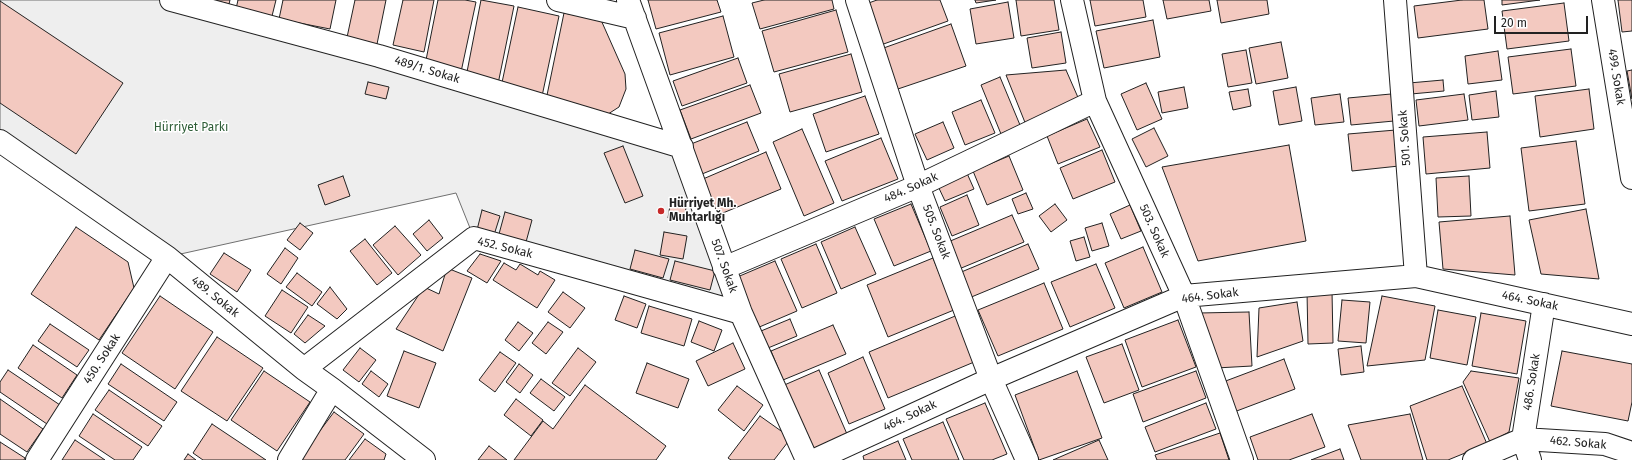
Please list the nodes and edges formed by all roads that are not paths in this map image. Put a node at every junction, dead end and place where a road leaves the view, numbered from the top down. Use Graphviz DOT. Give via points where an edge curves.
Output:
graph roads {
  1 [pos="171,0"];
  2 [pos="558,0"];
  3 [pos="857,0"];
  4 [pos="1072,0"];
  5 [pos="1395,0"];
  6 [pos="1603,0"];
  7 [pos="631,9"];
  8 [pos="1095,101"];
  9 [pos="0,141"];
  10 [pos="682,147"];
  11 [pos="1632,178"];
  12 [pos="918,186"];
  13 [pos="167,257"];
  14 [pos="724,268"];
  15 [pos="1416,276"];
  16 [pos="1184,296"];
  17 [pos="1544,304"];
  18 [pos="741,313"];
  19 [pos="1632,324"];
  20 [pos="304,369"];
  21 [pos="991,379"];
  22 [pos="332,389"];
  23 [pos="1523,439"];
  24 [pos="1632,453"];
  25 [pos="415,457"];
  26 [pos="807,459"];
  27 [pos="37,460"];
  28 [pos="289,460"];
  29 [pos="1027,460"];
  30 [pos="1242,460"];
  31 [pos="1474,460"];
  32 [pos="1530,460"];
  1 -- 10 [label="street, 489/1. Sokak" via="379,56"];
  2 -- 7 [label="street"];
  3 -- 12 [label="street, 505. Sokak"];
  4 -- 8 [label="street, 503. Sokak"];
  5 -- 15 [label="street, 501. Sokak"];
  6 -- 11 [label="street, 499. Sokak"];
  7 -- 10 [label="street, 507. Sokak"];
  8 -- 12 [label="street, 484. Sokak"];
  8 -- 16 [label="street, 503. Sokak"];
  9 -- 13 [label="street, 489. Sokak"];
  10 -- 14 [label="street, 507. Sokak"];
  12 -- 14 [label="street, 484. Sokak"];
  12 -- 21 [label="street, 505. Sokak"];
  13 -- 20 [label="street, 489. Sokak"];
  13 -- 27 [label="street, 450. Sokak"];
  14 -- 18 [label="street, 507. Sokak"];
  15 -- 16 [label="street, 464. Sokak"];
  15 -- 17 [label="street, 464. Sokak"];
  16 -- 21 [label="street, 464. Sokak"];
  16 -- 30 [label="street, 503. Sokak"];
  17 -- 19 [label="street, 464. Sokak"];
  17 -- 23 [label="street, 486. Sokak"];
  18 -- 20 [label="street, 452. Sokak" via="474,238"];
  18 -- 26 [label="street, 507. Sokak"];
  20 -- 22 [label="street, 489. Sokak"];
  21 -- 26 [label="street, 464. Sokak"];
  21 -- 29 [label="street, 505. Sokak"];
  22 -- 25 [label="street, 489. Sokak"];
  22 -- 28 [label="street"];
  23 -- 24 [label="street, 462. Sokak" via="1605,444"];
  23 -- 31 [label="street"];
  23 -- 32 [label="street, 486. Sokak"];
}
